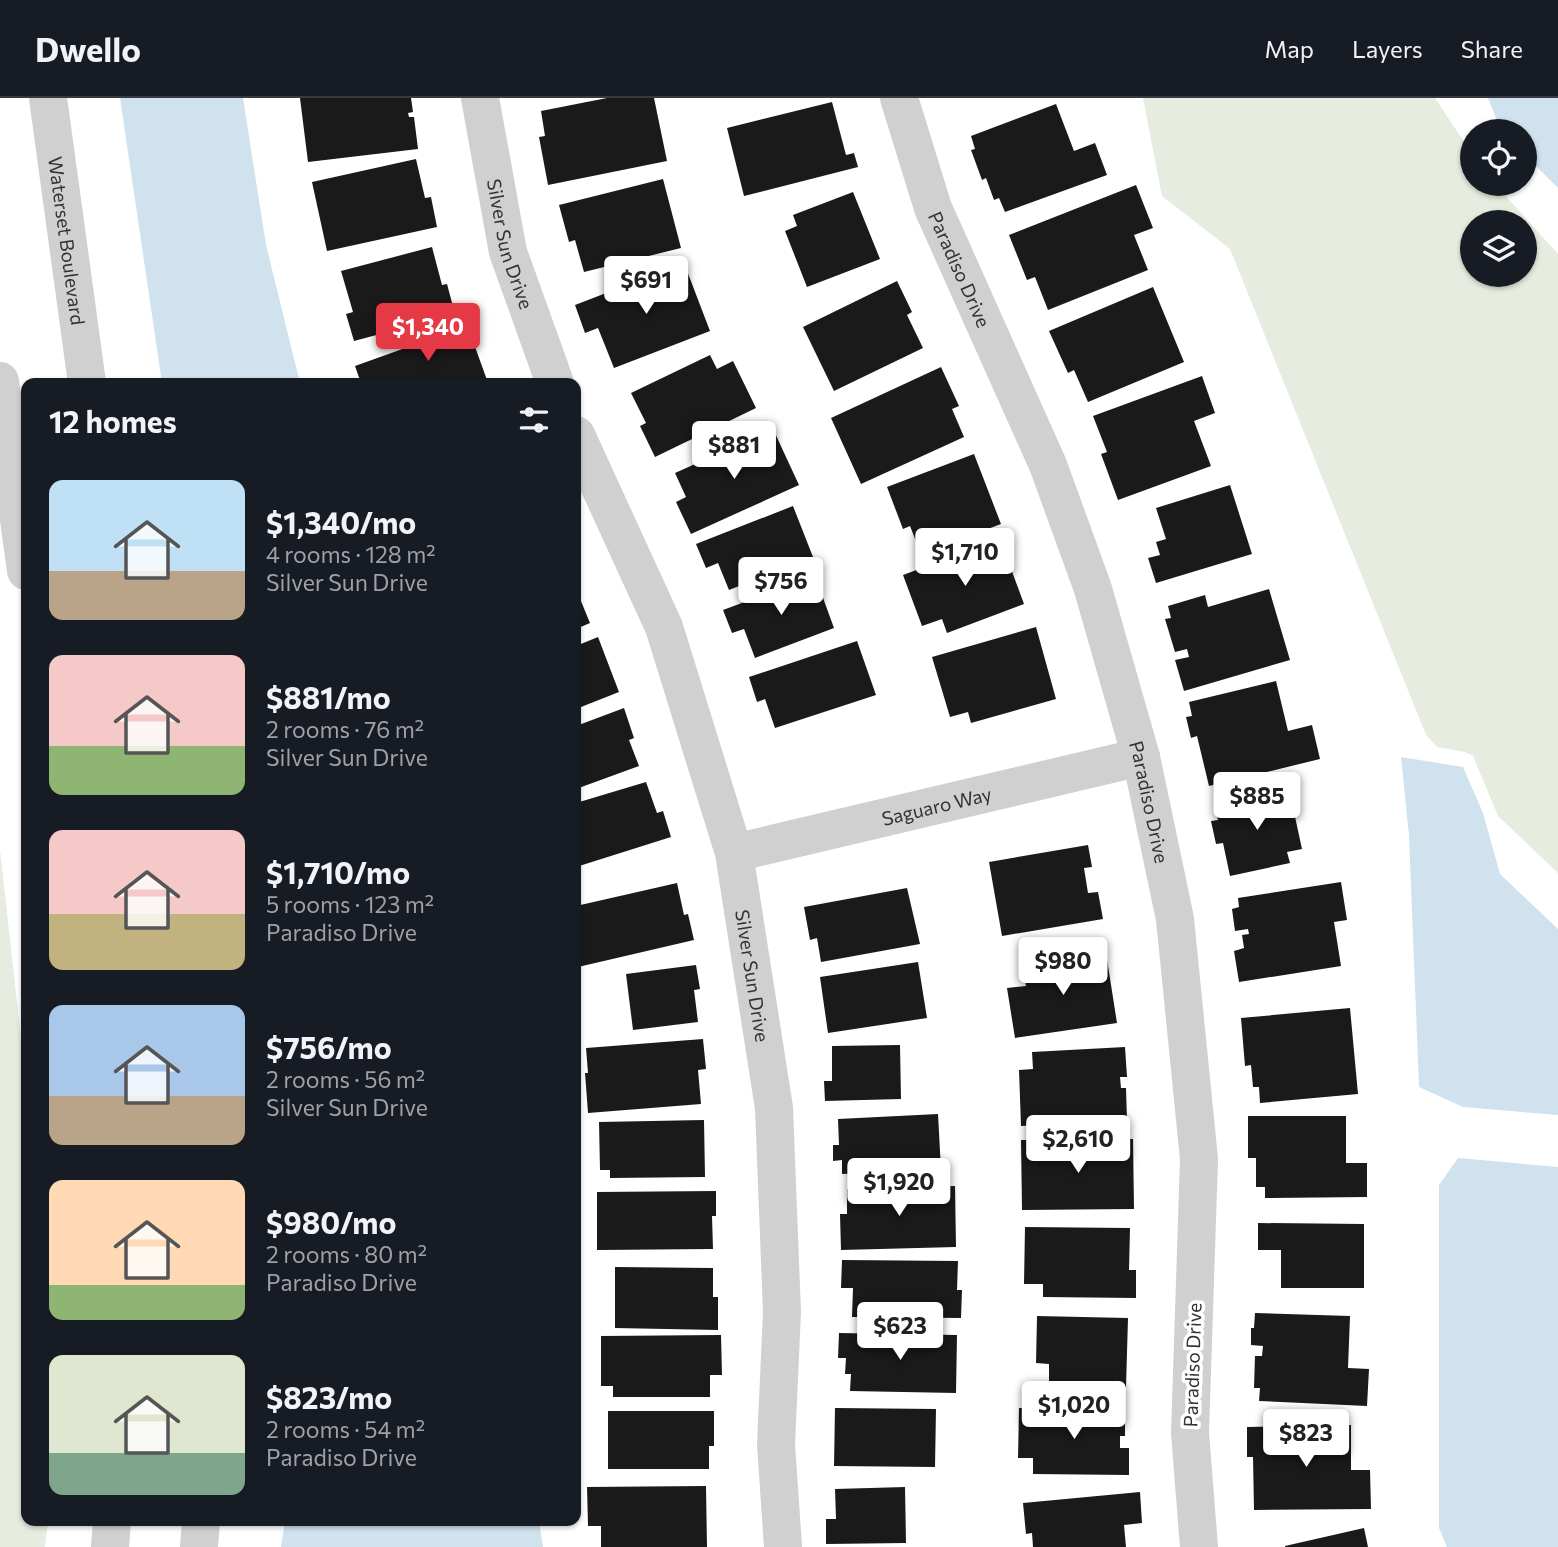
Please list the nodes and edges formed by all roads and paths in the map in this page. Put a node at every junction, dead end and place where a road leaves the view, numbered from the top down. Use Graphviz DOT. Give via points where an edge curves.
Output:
graph roads {
  1 [pos="48,98"];
  2 [pos="480,98"];
  3 [pos="900,98"];
  4 [pos="86,378"];
  5 [pos="553,378"];
  6 [pos="0,381"];
  7 [pos="581,446"];
  8 [pos="21,534"];
  9 [pos="1141,757"];
  10 [pos="734,853"];
  11 [pos="112,1526"];
  12 [pos="201,1526"];
  13 [pos="110,1547"];
  14 [pos="199,1547"];
  15 [pos="783,1547"];
  16 [pos="1199,1547"];
  1 -- 4 [label="street, Waterset Boulevard"];
  2 -- 5 [label="street, Silver Sun Drive" via="509,252"];
  3 -- 9 [label="street, Paradiso Drive" via="933,208 1048,465 1093,589"];
  6 -- 8 [label="street"];
  7 -- 10 [label="street, Silver Sun Drive" via="664,628"];
  9 -- 10 [label="street, Saguaro Way"];
  9 -- 16 [label="street, Paradiso Drive" via="1175,919 1199,1159 1190,1433"];
  10 -- 15 [label="street, Silver Sun Drive" via="774,1108 782,1312 776,1444"];
  11 -- 13 [label="street"];
  12 -- 14 [label="street"];
}
